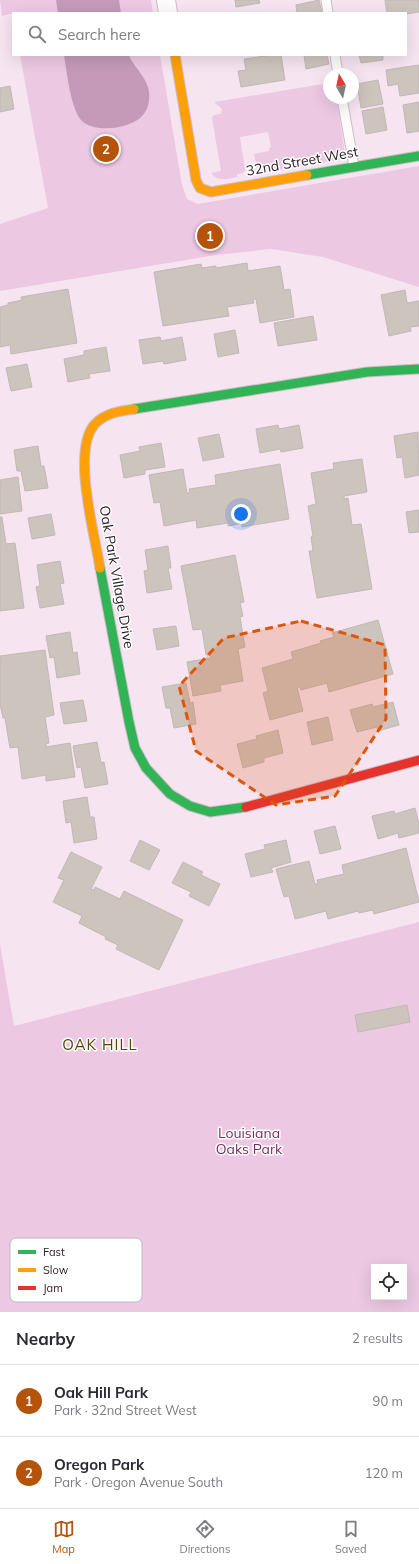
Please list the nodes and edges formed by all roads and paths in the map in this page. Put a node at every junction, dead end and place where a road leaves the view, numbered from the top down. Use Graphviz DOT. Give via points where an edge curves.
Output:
graph roads {
  1 [pos="166,0"];
  2 [pos="326,0"];
  3 [pos="168,12"];
  4 [pos="328,12"];
  5 [pos="175,56"];
  6 [pos="335,56"];
  7 [pos="337,68"];
  8 [pos="343,104"];
  9 [pos="419,156"];
  10 [pos="354,166"];
  11 [pos="419,369"];
  12 [pos="419,760"];
  1 -- 3 [label="street"];
  2 -- 4 [label="lane"];
  5 -- 10 [label="street, 32nd Street West" via="196,180 200,188 211,192"];
  6 -- 7 [label="lane"];
  8 -- 10 [label="lane"];
  9 -- 10 [label="street, 32nd Street West"];
  11 -- 12 [label="street, Oak Park Village Drive" via="362,373 116,412 95,424 88,436 84,467 103,585 135,748 142,764 164,789 181,802 201,810 221,811 241,808"];
}
